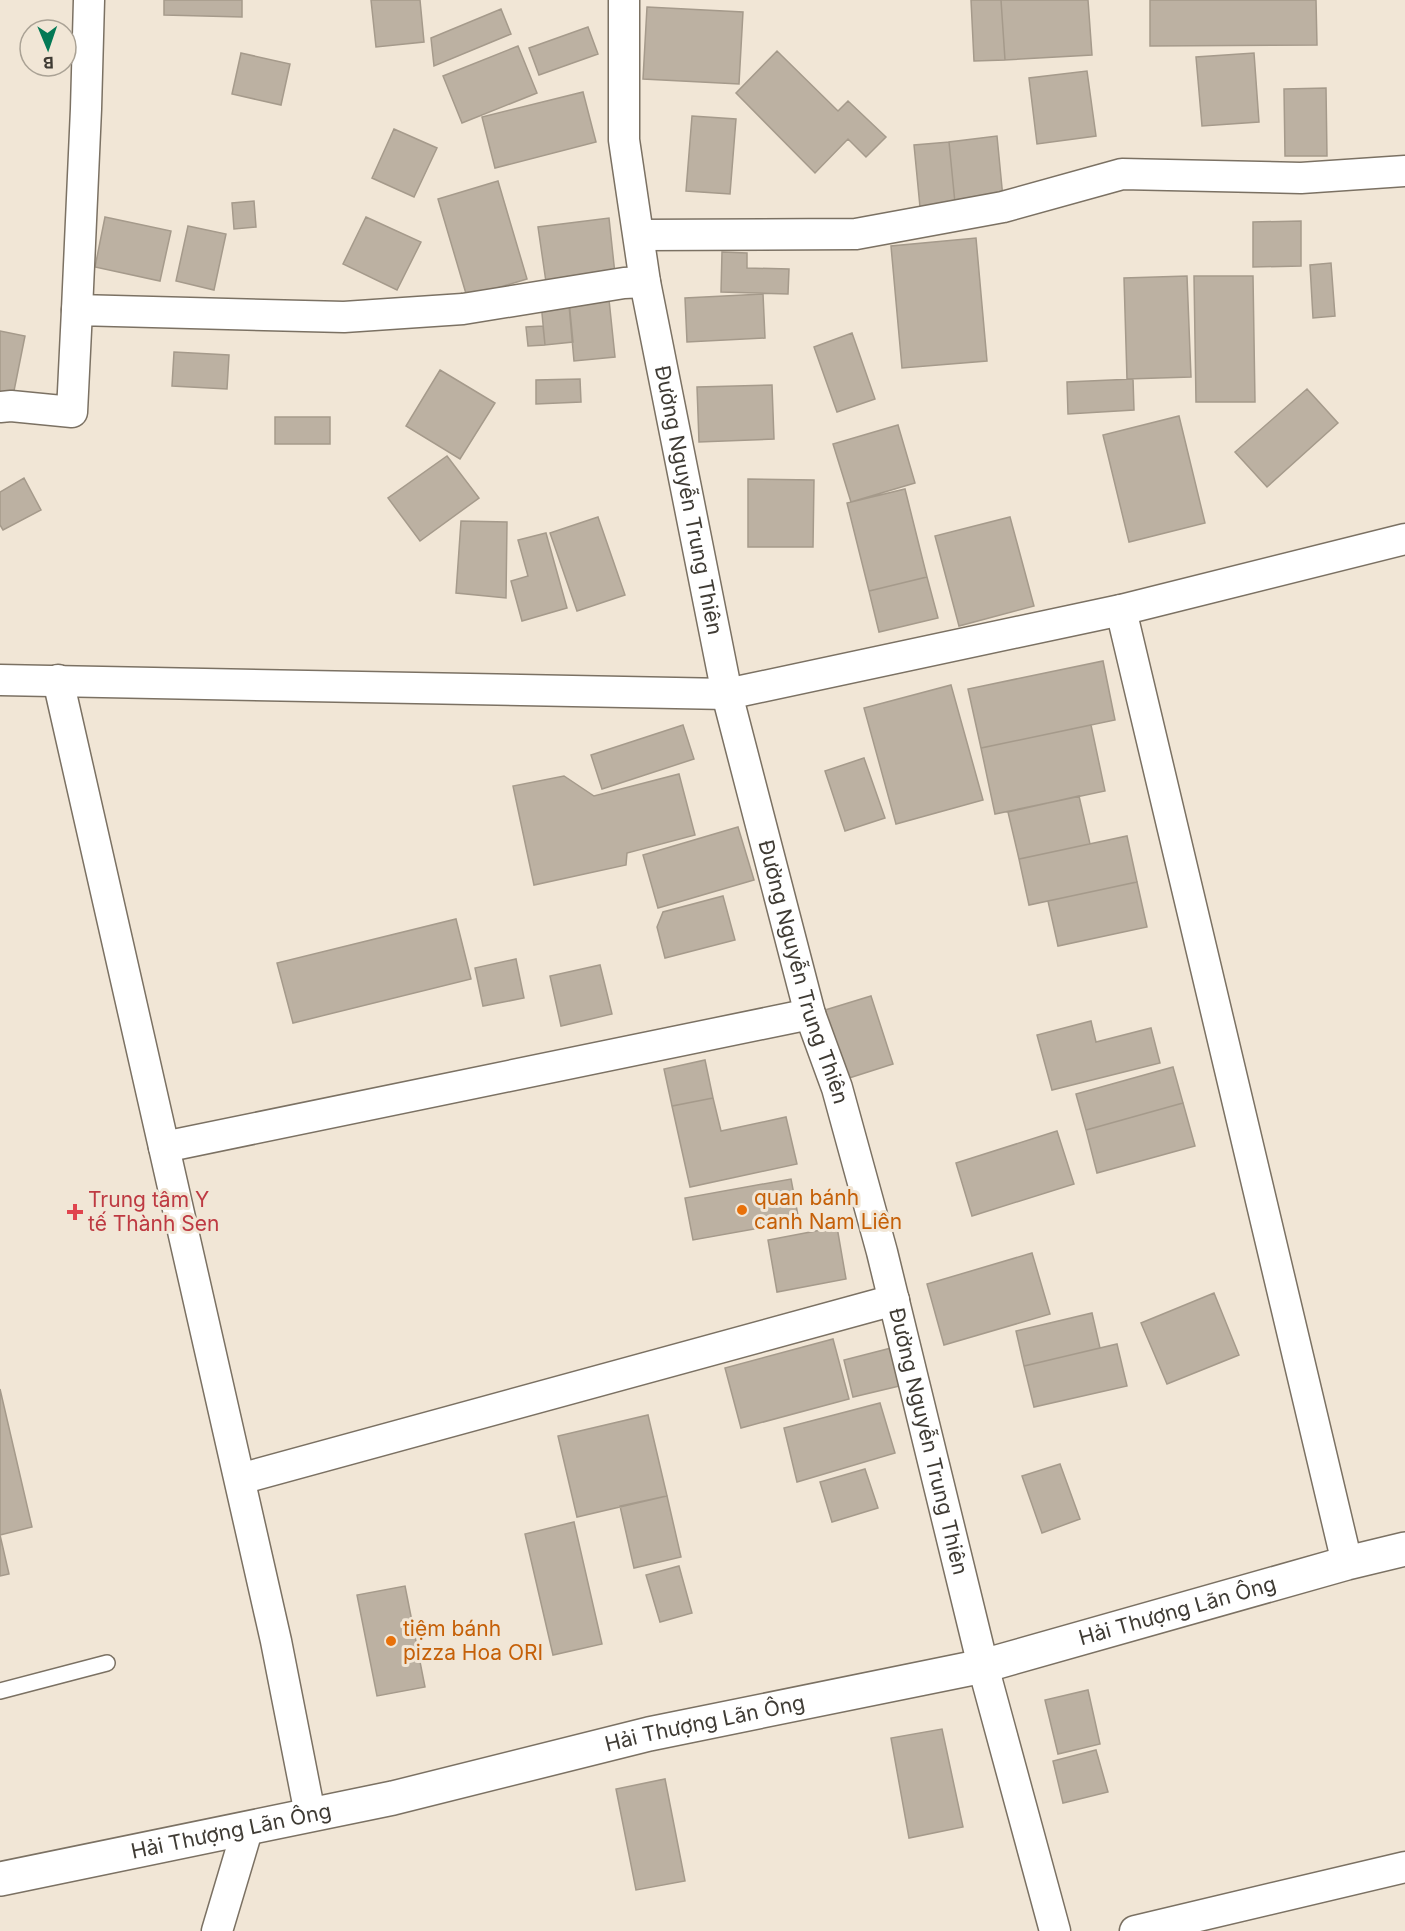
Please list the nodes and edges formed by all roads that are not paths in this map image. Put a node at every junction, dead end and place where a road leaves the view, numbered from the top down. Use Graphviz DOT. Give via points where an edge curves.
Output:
graph roads {
  1 [pos="89,0"];
  2 [pos="624,0"];
  3 [pos="1405,171"];
  4 [pos="639,235"];
  5 [pos="645,282"];
  6 [pos="77,310"];
  7 [pos="0,407"];
  8 [pos="1405,539"];
  9 [pos="1121,610"];
  10 [pos="0,680"];
  11 [pos="58,680"];
  12 [pos="727,694"];
  13 [pos="810,1014"];
  14 [pos="164,1147"];
  15 [pos="894,1300"];
  16 [pos="240,1479"];
  17 [pos="1405,1549"];
  18 [pos="1347,1563"];
  19 [pos="107,1663"];
  20 [pos="983,1666"];
  21 [pos="0,1691"];
  22 [pos="310,1814"];
  23 [pos="248,1827"];
  24 [pos="1405,1867"];
  25 [pos="0,1879"];
  26 [pos="217,1931"];
  27 [pos="1055,1931"];
  28 [pos="1135,1931"];
  1 -- 6 [label="street"];
  2 -- 4 [label="street, Đường Nguyễn Trung Thiên" via="624,140"];
  3 -- 4 [label="street" via="1301,178 1122,174 1003,207 856,234"];
  4 -- 5 [label="street, Đường Nguyễn Trung Thiên"];
  5 -- 6 [label="street" via="463,309 344,317"];
  5 -- 12 [label="street, Đường Nguyễn Trung Thiên"];
  6 -- 7 [label="street" via="72,412"];
  8 -- 9 [label="street"];
  9 -- 12 [label="street"];
  9 -- 18 [label="street"];
  10 -- 11 [label="street"];
  11 -- 12 [label="street"];
  11 -- 14 [label="street"];
  12 -- 13 [label="street, Đường Nguyễn Trung Thiên"];
  13 -- 14 [label="street"];
  13 -- 15 [label="street, Đường Nguyễn Trung Thiên" via="837,1088"];
  14 -- 16 [label="street"];
  15 -- 16 [label="street"];
  15 -- 20 [label="street, Đường Nguyễn Trung Thiên"];
  16 -- 22 [label="street"];
  17 -- 18 [label="street, Hải Thượng Lãn Ông"];
  18 -- 20 [label="street, Hải Thượng Lãn Ông"];
  19 -- 21 [label="lane"];
  20 -- 22 [label="street, Hải Thượng Lãn Ông" via="649,1734 393,1798"];
  20 -- 27 [label="street, Đường Nguyễn Trung Thiên"];
  22 -- 23 [label="street, Hải Thượng Lãn Ông"];
  23 -- 25 [label="street, Hải Thượng Lãn Ông"];
  23 -- 26 [label="street"];
  24 -- 28 [label="street"];
}
